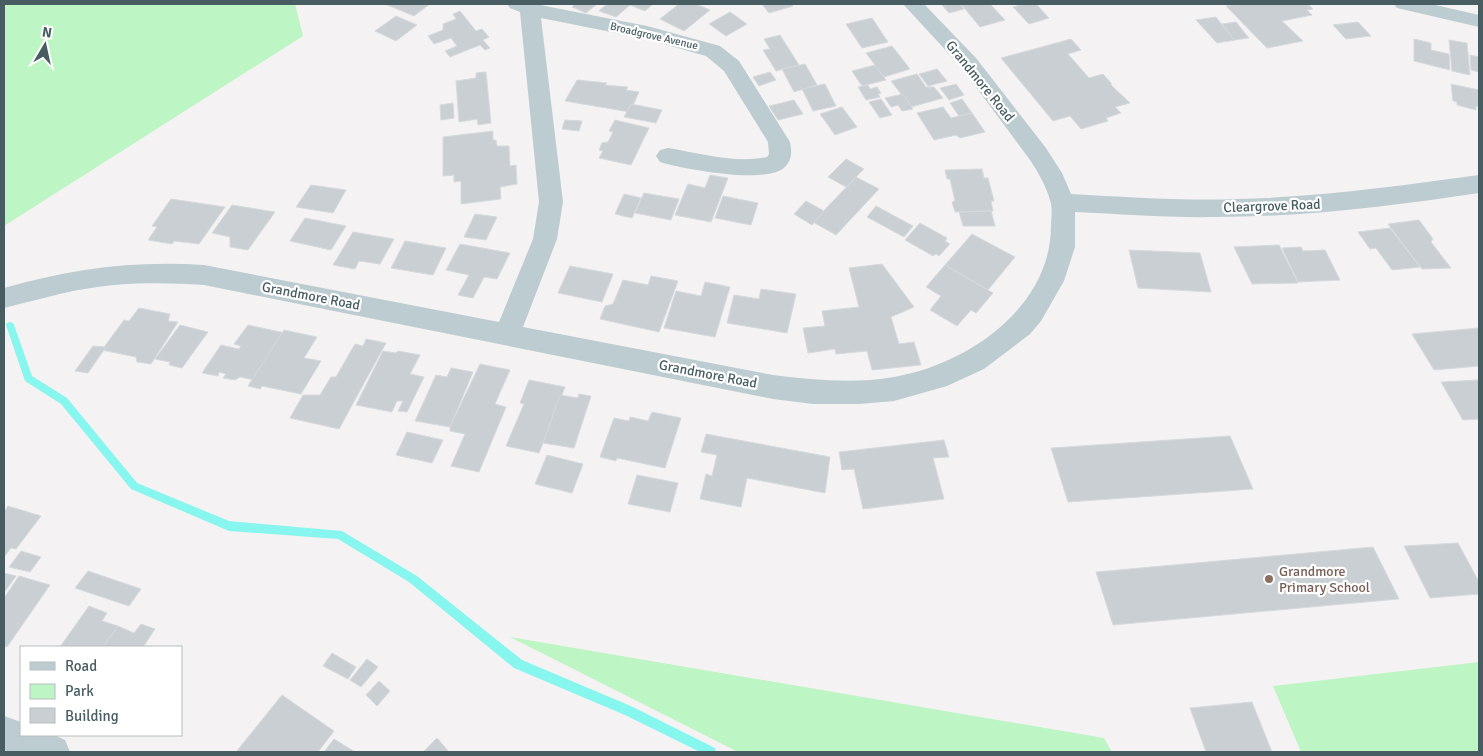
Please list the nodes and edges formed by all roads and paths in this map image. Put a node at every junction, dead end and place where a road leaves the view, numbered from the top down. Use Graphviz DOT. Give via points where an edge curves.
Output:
graph roads {
  1 [pos="913,4"];
  2 [pos="1404,4"];
  3 [pos="523,7"];
  4 [pos="1479,22"];
  5 [pos="668,156"];
  6 [pos="1479,184"];
  7 [pos="1063,202"];
  8 [pos="4,298"];
  9 [pos="507,335"];
  10 [pos="4,733"];
  11 [pos="53,752"];
  1 -- 7 [label="street, Grandmore Road" via="969,63 1038,154"];
  2 -- 4 [label="street"];
  3 -- 5 [label="street, Broadgrove Avenue" via="647,33 713,51 732,66 781,150 774,164 765,167"];
  3 -- 9 [label="street, Broadgrove Avenue" via="551,202 545,239"];
  6 -- 7 [label="street, Cleargrove Road" via="1274,207 1184,208"];
  7 -- 9 [label="street, Grandmore Road" via="1063,247 1051,281 1021,326 974,361 937,378 894,389 813,392 772,387"];
  8 -- 9 [label="street, Grandmore Road" via="54,283 111,274 164,272 204,275"];
  10 -- 11 [label="street"];
}
